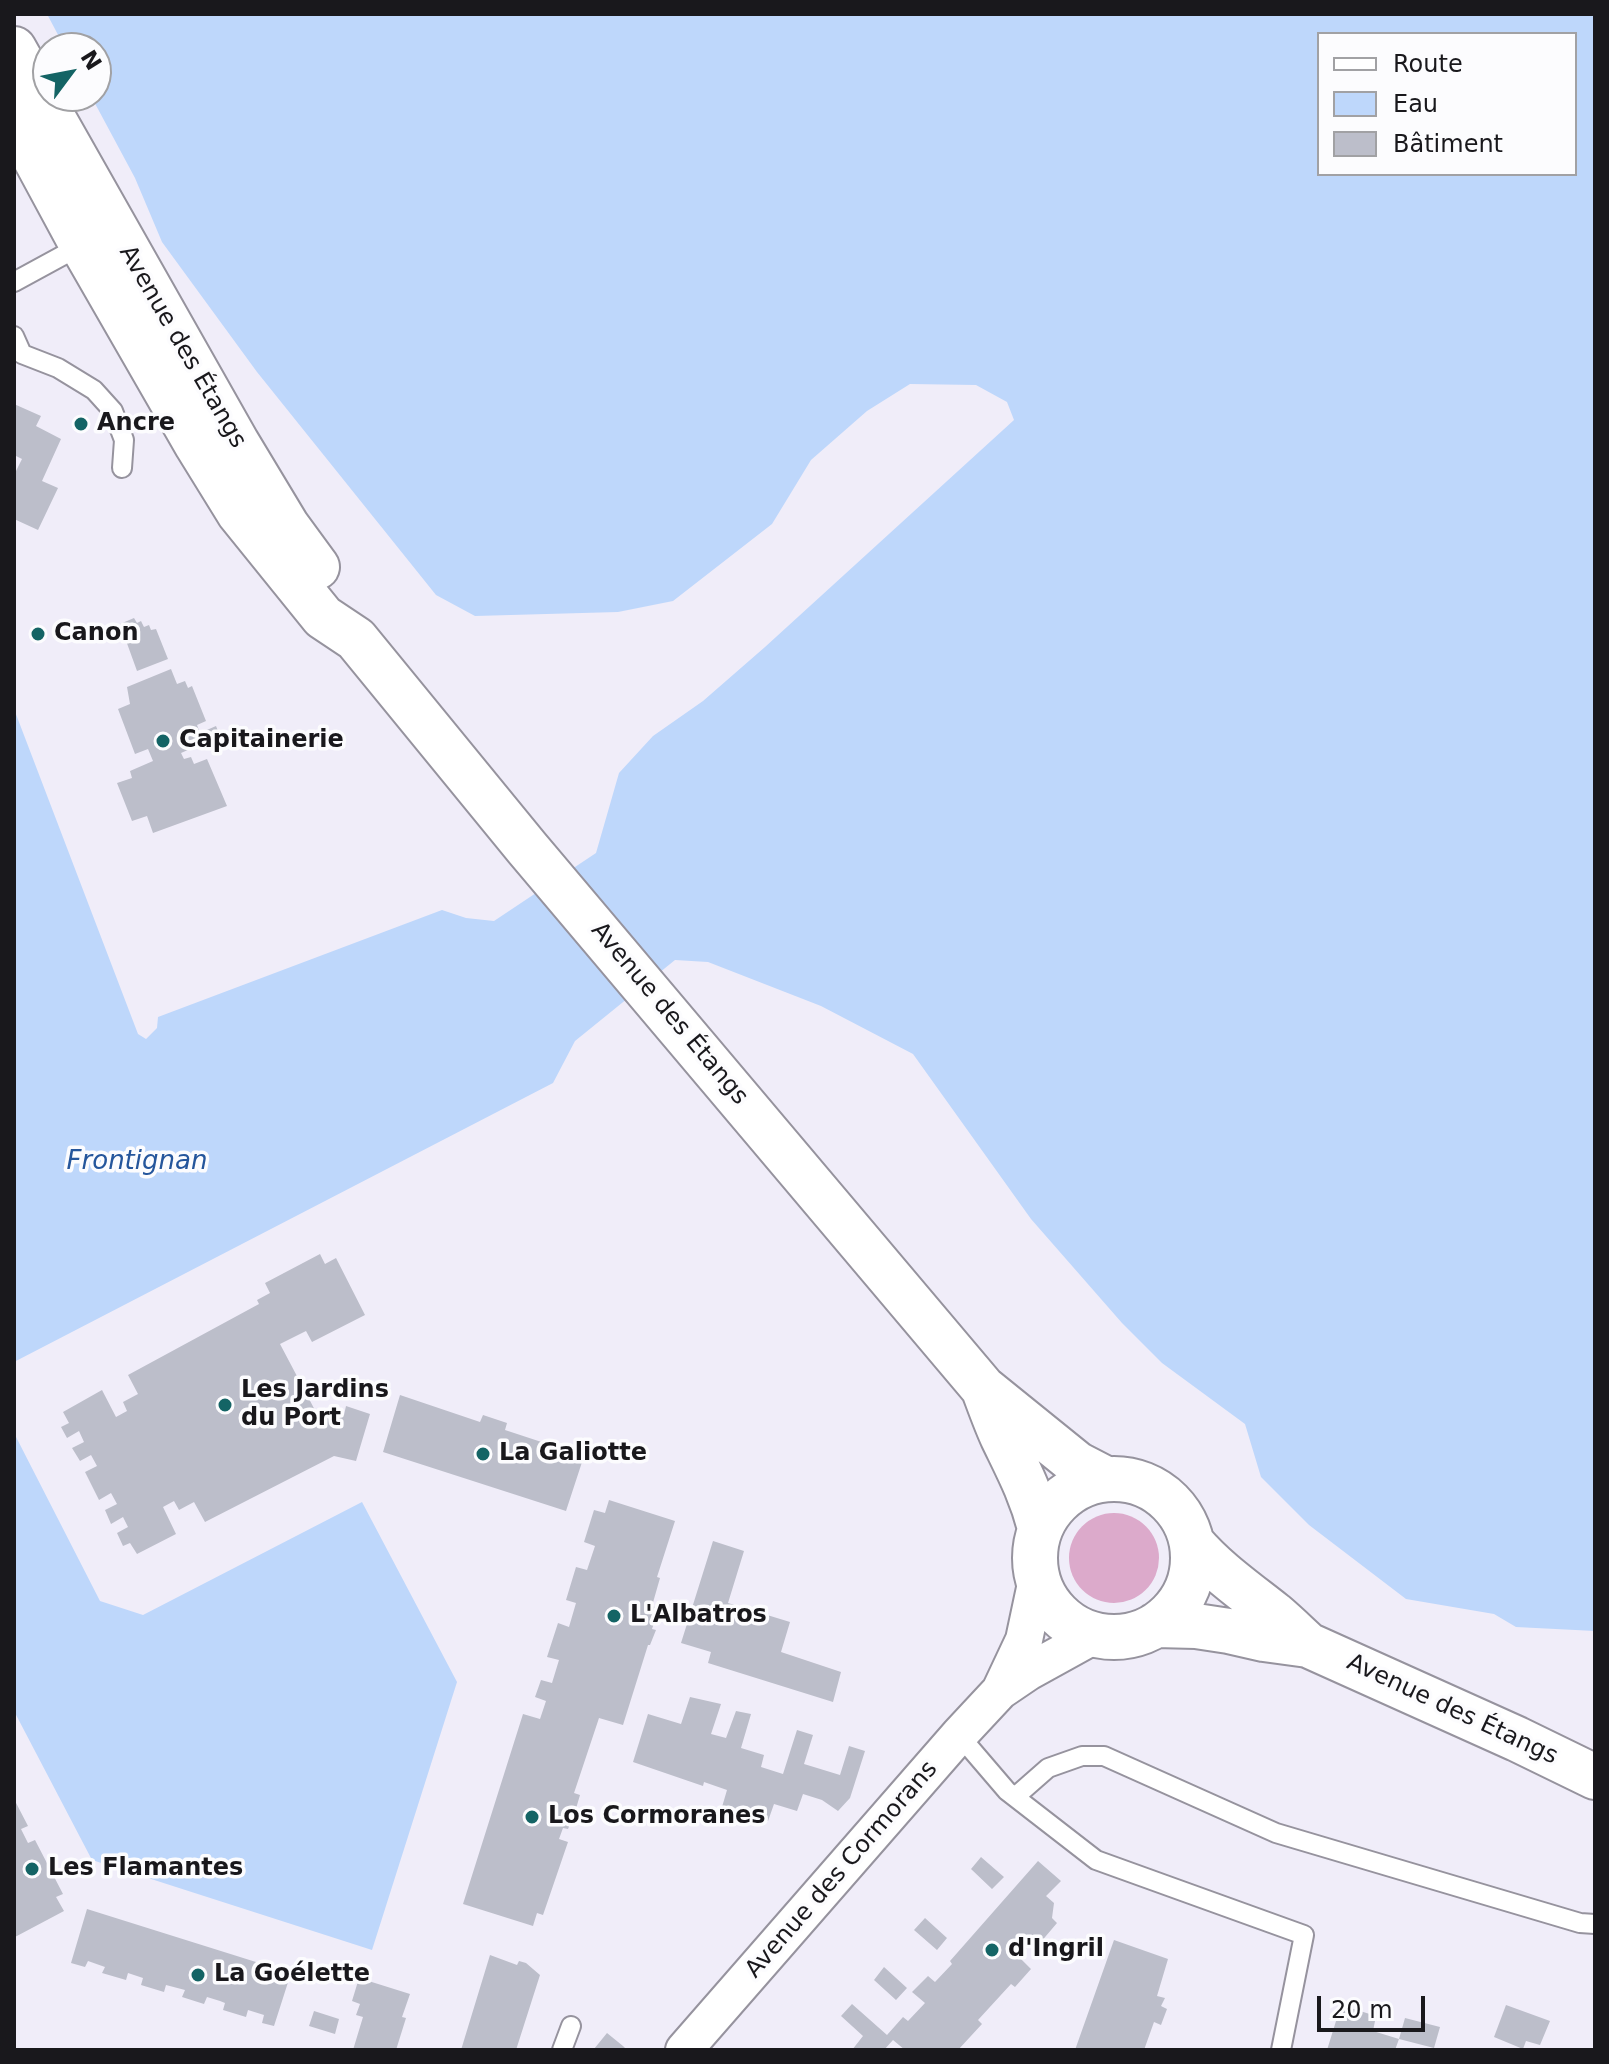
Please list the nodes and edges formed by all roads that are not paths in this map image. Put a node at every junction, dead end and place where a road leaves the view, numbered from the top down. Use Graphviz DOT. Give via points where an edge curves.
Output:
graph roads {
  1 [pos="14,49"];
  2 [pos="14,119"];
  3 [pos="98,236"];
  4 [pos="14,282"];
  5 [pos="14,336"];
  6 [pos="122,468"];
  7 [pos="983,1388"];
  8 [pos="1106,1479"];
  9 [pos="1040,1528"];
  10 [pos="1192,1543"];
  11 [pos="1037,1579"];
  12 [pos="1156,1625"];
  13 [pos="1095,1635"];
  14 [pos="1308,1645"];
  15 [pos="1000,1691"];
  16 [pos="959,1735"];
  17 [pos="1595,1777"];
  18 [pos="1015,1797"];
  19 [pos="1595,1924"];
  20 [pos="571,2026"];
  21 [pos="562,2050"];
  22 [pos="684,2050"];
  23 [pos="1281,2050"];
  1 -- 3 [label="street, Avenue des Étangs"];
  2 -- 3 [label="street, Avenue des Étangs"];
  3 -- 4 [label="lane"];
  3 -- 7 [label="street, Avenue des Étangs" via="197,445 239,513 323,617 356,639"];
  5 -- 6 [label="lane" via="22,354 94,390 113,411 124,440"];
  7 -- 8 [label="street, Avenue des Étangs" via="1077,1464"];
  7 -- 9 [label="street, Avenue des Étangs"];
  8 -- 9 [label="street" via="1066,1494"];
  8 -- 10 [label="street" via="1126,1479 1162,1495 1186,1524"];
  9 -- 11 [label="street"];
  10 -- 12 [label="street" via="1187,1589"];
  10 -- 14 [label="street"];
  11 -- 13 [label="street" via="1059,1615"];
  11 -- 15 [label="street, Avenue des Cormorans" via="1024,1640"];
  12 -- 13 [label="street" via="1126,1636"];
  12 -- 14 [label="street" via="1196,1626"];
  13 -- 15 [label="street, Avenue des Cormorans"];
  14 -- 17 [label="street, Avenue des Étangs"];
  15 -- 16 [label="street, Avenue des Cormorans"];
  16 -- 18 [label="lane"];
  16 -- 22 [label="street, Avenue des Cormorans"];
  18 -- 19 [label="lane" via="1048,1768 1082,1756 1104,1756 1276,1833"];
  18 -- 23 [label="lane" via="1096,1860 1304,1935"];
  20 -- 21 [label="lane"];
}
